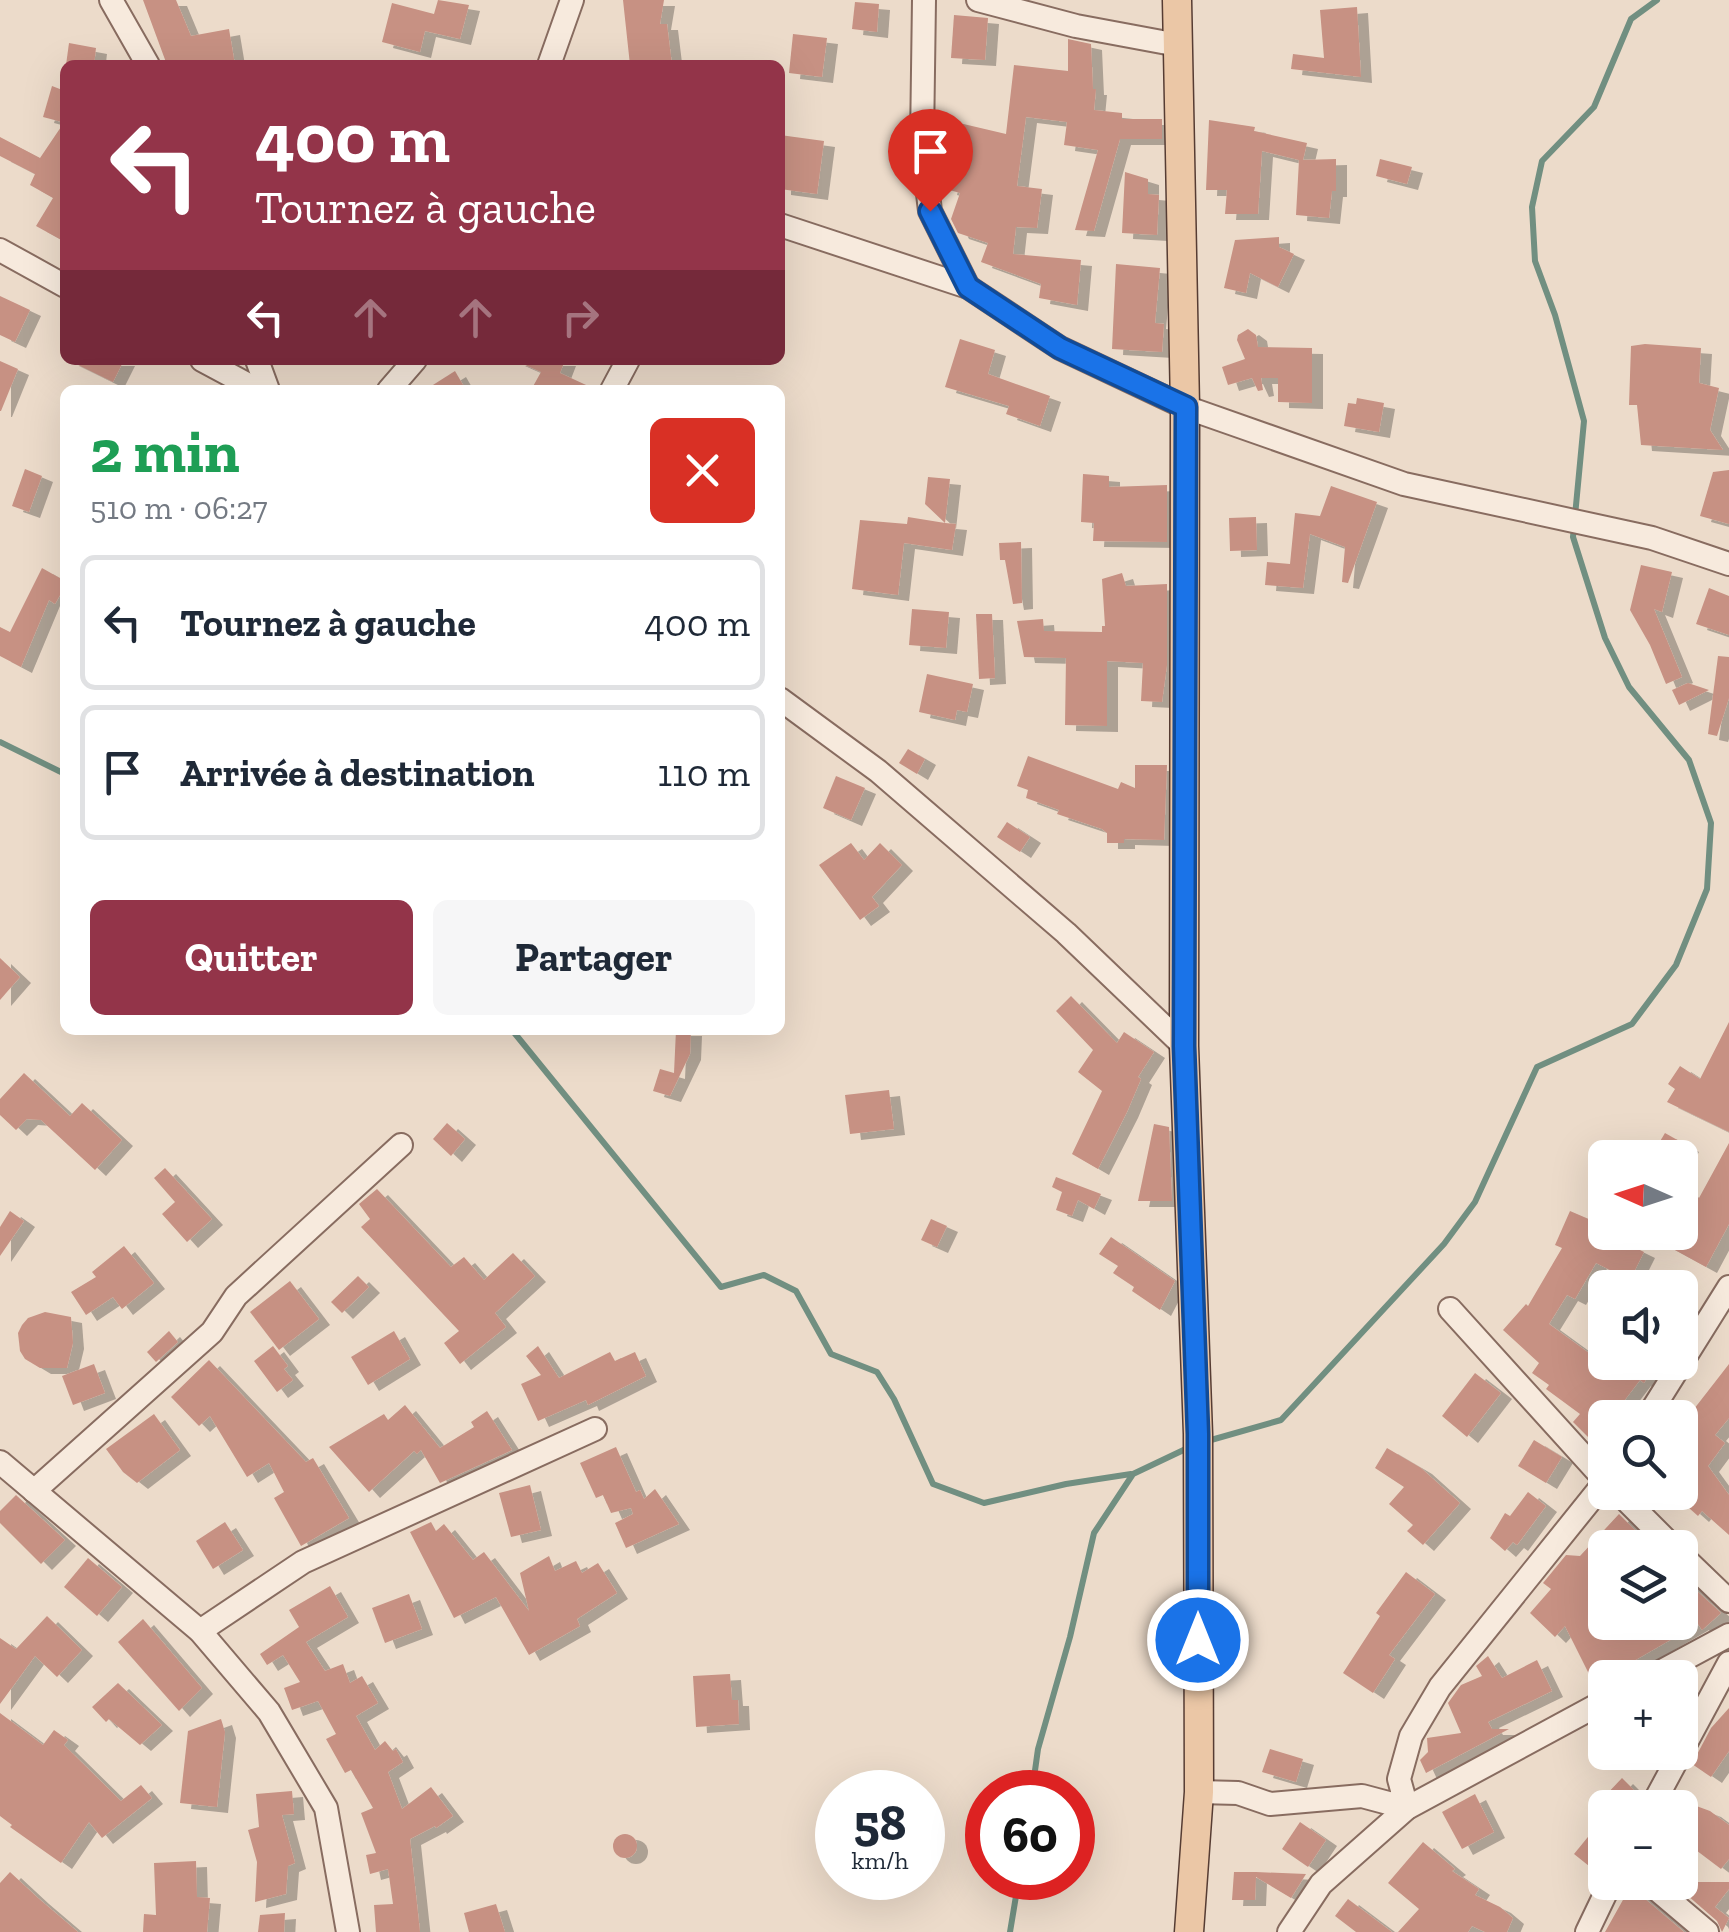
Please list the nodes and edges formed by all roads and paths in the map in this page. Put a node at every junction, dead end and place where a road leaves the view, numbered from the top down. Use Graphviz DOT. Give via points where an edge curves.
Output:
graph roads {
  1 [pos="111,0"];
  2 [pos="572,0"];
  3 [pos="924,0"];
  4 [pos="978,0"];
  5 [pos="1177,0"];
  6 [pos="1178,44"];
  7 [pos="145,60"];
  8 [pos="551,60"];
  9 [pos="785,231"];
  10 [pos="0,251"];
  11 [pos="60,283"];
  12 [pos="968,287"];
  13 [pos="211,365"];
  14 [pos="410,365"];
  15 [pos="249,385"];
  16 [pos="393,385"];
  17 [pos="1186,407"];
  18 [pos="1729,564"];
  19 [pos="785,703"];
  20 [pos="1184,1046"];
  21 [pos="401,1145"];
  22 [pos="1729,1288"];
  23 [pos="1450,1309"];
  24 [pos="1658,1400"];
  25 [pos="596,1429"];
  26 [pos="0,1462"];
  27 [pos="1588,1462"];
  28 [pos="34,1491"];
  29 [pos="1588,1502"];
  30 [pos="1636,1510"];
  31 [pos="1656,1530"];
  32 [pos="1698,1572"];
  33 [pos="1729,1602"];
  34 [pos="200,1631"];
  35 [pos="1729,1634"];
  36 [pos="1682,1660"];
  37 [pos="1729,1663"];
  38 [pos="1588,1711"];
  39 [pos="1661,1790"];
  40 [pos="1199,1792"];
  41 [pos="1407,1808"];
  42 [pos="1602,1900"];
  43 [pos="1669,1900"];
  44 [pos="348,1932"];
  45 [pos="1190,1932"];
  46 [pos="1290,1932"];
  47 [pos="1586,1932"];
  48 [pos="1706,1932"];
  1 -- 7 [label="street"];
  2 -- 8 [label="street"];
  3 -- 12 [label="street" via="922,141 930,211"];
  4 -- 6 [label="street"];
  5 -- 6 [label="main road"];
  6 -- 17 [label="main road"];
  9 -- 12 [label="street"];
  10 -- 11 [label="street"];
  12 -- 17 [label="street" via="1060,348"];
  13 -- 15 [label="street"];
  14 -- 16 [label="street"];
  17 -- 18 [label="street" via="1404,484 1652,538"];
  17 -- 20 [label="main road"];
  19 -- 20 [label="street" via="878,771 1066,933"];
  20 -- 40 [label="main road" via="1198,1434"];
  21 -- 28 [label="street" via="236,1296 212,1332"];
  22 -- 24 [label="street"];
  23 -- 27 [label="street"];
  25 -- 34 [label="street" via="304,1562"];
  26 -- 28 [label="street"];
  28 -- 34 [label="street"];
  29 -- 41 [label="street" via="1440,1687 1411,1736 1399,1779"];
  30 -- 31 [label="street"];
  32 -- 33 [label="street"];
  34 -- 44 [label="street" via="269,1712 326,1808"];
  35 -- 36 [label="street"];
  37 -- 39 [label="street"];
  38 -- 41 [label="street"];
  40 -- 41 [label="street" via="1238,1792 1270,1804 1362,1796"];
  40 -- 45 [label="main road"];
  41 -- 46 [label="street" via="1322,1884"];
  42 -- 47 [label="street"];
  43 -- 48 [label="street"];
}
